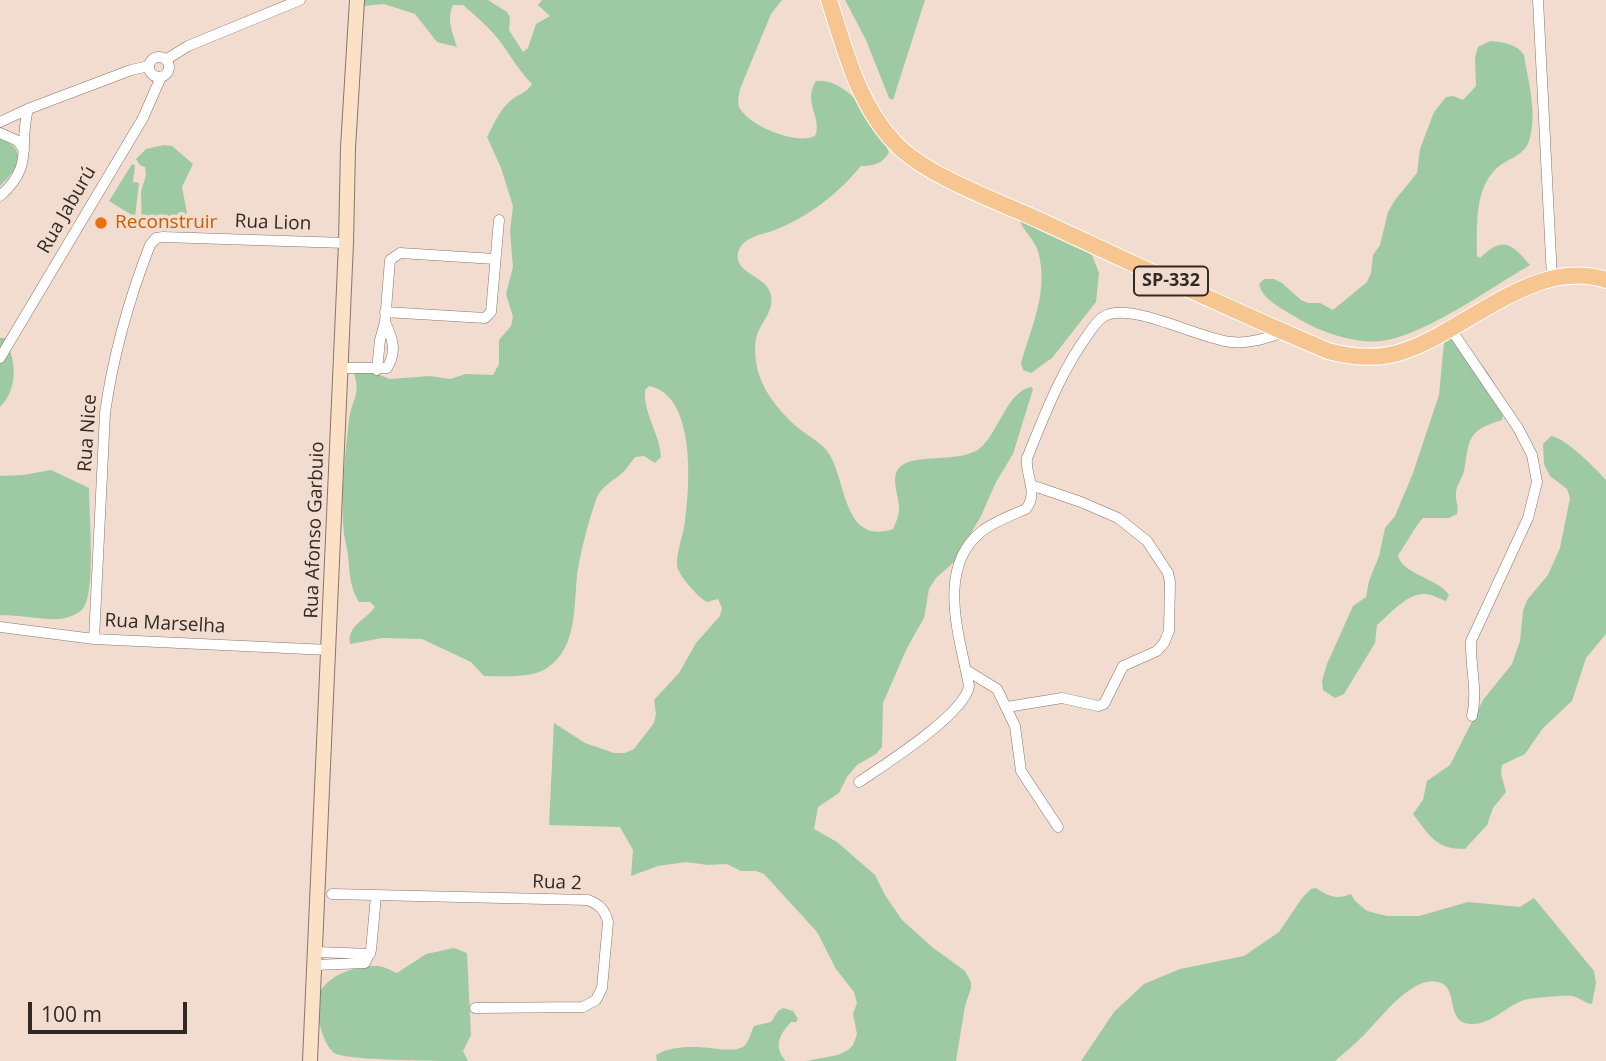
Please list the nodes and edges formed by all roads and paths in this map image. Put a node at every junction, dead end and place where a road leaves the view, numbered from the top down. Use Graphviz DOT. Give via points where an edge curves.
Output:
graph roads {
  1 [pos="300,0"];
  2 [pos="357,0"];
  3 [pos="829,0"];
  4 [pos="1538,0"];
  5 [pos="167,59"];
  6 [pos="149,66"];
  7 [pos="161,77"];
  8 [pos="29,109"];
  9 [pos="0,122"];
  10 [pos="0,133"];
  11 [pos="24,150"];
  12 [pos="0,195"];
  13 [pos="499,220"];
  14 [pos="156,238"];
  15 [pos="346,243"];
  16 [pos="495,259"];
  17 [pos="1552,278"];
  18 [pos="1606,280"];
  19 [pos="385,317"];
  20 [pos="1450,328"];
  21 [pos="1284,332"];
  22 [pos="0,359"];
  23 [pos="341,369"];
  24 [pos="1031,485"];
  25 [pos="0,627"];
  26 [pos="94,639"];
  27 [pos="329,650"];
  28 [pos="966,670"];
  29 [pos="1007,707"];
  30 [pos="1472,716"];
  31 [pos="859,782"];
  32 [pos="1058,827"];
  33 [pos="332,894"];
  34 [pos="376,896"];
  35 [pos="315,959"];
  36 [pos="475,1008"];
  37 [pos="310,1061"];
  1 -- 5 [label="street"];
  2 -- 15 [label="street, Rua Afonso Garbuio"];
  3 -- 21 [label="main road, SP-332" via="865,102 883,130 915,160"];
  4 -- 17 [label="street"];
  5 -- 6 [label="street" via="156,57"];
  5 -- 7 [label="street" via="169,70"];
  6 -- 7 [label="street" via="152,75"];
  6 -- 8 [label="street"];
  7 -- 22 [label="street, Rua Jaburú" via="143,118"];
  8 -- 9 [label="street"];
  8 -- 11 [label="street"];
  10 -- 11 [label="street" via="18,141"];
  11 -- 12 [label="street" via="19,175"];
  13 -- 16 [label="street"];
  14 -- 15 [label="street, Rua Lion"];
  14 -- 26 [label="street, Rua Nice" via="145,256 110,377"];
  15 -- 23 [label="street, Rua Afonso Garbuio"];
  16 -- 19 [label="street" via="491,312 485,318"];
  16 -- 19 [label="street" via="400,253 388,265"];
  17 -- 18 [label="main road, SP-332" via="1587,275"];
  17 -- 20 [label="main road, SP-332"];
  19 -- 23 [label="street" via="394,340 387,368"];
  20 -- 21 [label="main road, SP-332" via="1407,350 1376,357 1335,353"];
  20 -- 30 [label="street" via="1518,428 1532,455 1536,482 1528,518 1471,641 1476,697"];
  21 -- 24 [label="street" via="1252,342 1231,342 1130,312 1099,319 1055,390 1027,458"];
  23 -- 27 [label="street, Rua Afonso Garbuio"];
  24 -- 28 [label="street" via="1032,499 1026,509 980,533 959,564 953,586"];
  24 -- 29 [label="street" via="1106,511 1147,541 1168,573 1168,631 1157,651 1123,666 1104,704 1062,698"];
  25 -- 26 [label="street, Rua Marselha"];
  26 -- 27 [label="street, Rua Marselha"];
  27 -- 35 [label="street, Rua Afonso Garbuio"];
  28 -- 29 [label="street" via="998,689"];
  28 -- 31 [label="street" via="968,694 961,704 914,745"];
  29 -- 32 [label="street" via="1015,726 1021,771"];
  33 -- 34 [label="street, Rua 2"];
  34 -- 35 [label="street" via="370,954 362,965"];
  34 -- 36 [label="street, Rua 2" via="588,900 607,915 602,988 593,1003 583,1007"];
  35 -- 37 [label="street, Rua Afonso Garbuio"];
}
